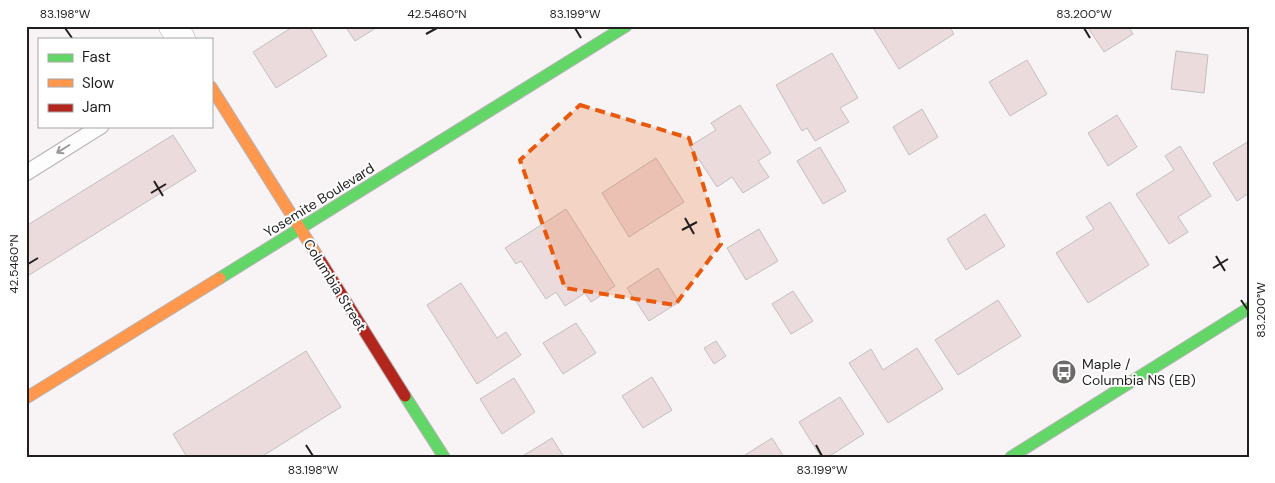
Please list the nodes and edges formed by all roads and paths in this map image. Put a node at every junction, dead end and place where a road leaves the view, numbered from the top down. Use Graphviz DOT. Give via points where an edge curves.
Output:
graph roads {
  1 [pos="173,26"];
  2 [pos="626,26"];
  3 [pos="180,38"];
  4 [pos="212,89"];
  5 [pos="98,128"];
  6 [pos="26,172"];
  7 [pos="300,230"];
  8 [pos="1249,308"];
  9 [pos="26,398"];
  10 [pos="444,457"];
  11 [pos="1011,457"];
  1 -- 3 [label="street"];
  2 -- 7 [label="street, Yosemite Boulevard"];
  4 -- 7 [label="street, Columbia Street"];
  5 -- 6 [label="lane, one-way"];
  7 -- 9 [label="street, Yosemite Boulevard"];
  7 -- 10 [label="street, Columbia Street"];
  8 -- 11 [label="street"];
}
